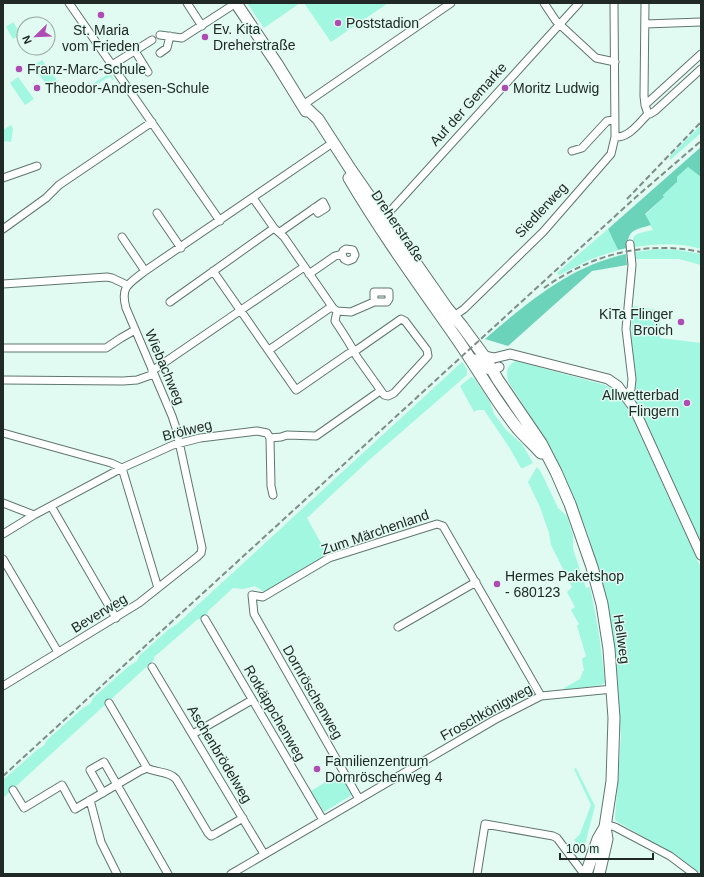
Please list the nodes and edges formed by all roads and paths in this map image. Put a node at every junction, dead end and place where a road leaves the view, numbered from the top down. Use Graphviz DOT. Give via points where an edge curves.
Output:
graph roads {
  1 [pos="69,3"];
  2 [pos="187,3"];
  3 [pos="236,3"];
  4 [pos="450,3"];
  5 [pos="544,3"];
  6 [pos="579,3"];
  7 [pos="614,3"];
  8 [pos="645,3"];
  9 [pos="701,22"];
  10 [pos="560,24"];
  11 [pos="645,24"];
  12 [pos="202,26"];
  13 [pos="160,35"];
  14 [pos="170,36"];
  15 [pos="152,40"];
  16 [pos="135,51"];
  17 [pos="160,53"];
  18 [pos="701,54"];
  19 [pos="615,62"];
  20 [pos="112,65"];
  21 [pos="701,69"];
  22 [pos="148,72"];
  23 [pos="303,105"];
  24 [pos="645,105"];
  25 [pos="648,114"];
  26 [pos="614,120"];
  27 [pos="152,122"];
  28 [pos="614,137"];
  29 [pos="328,146"];
  30 [pos="572,151"];
  31 [pos="38,166"];
  32 [pos="352,170"];
  33 [pos="3,178"];
  34 [pos="253,198"];
  35 [pos="314,208"];
  36 [pos="157,213"];
  37 [pos="380,219"];
  38 [pos="220,221"];
  39 [pos="3,229"];
  40 [pos="277,230"];
  41 [pos="122,238"];
  42 [pos="630,244"];
  43 [pos="181,248"];
  44 [pos="342,254"];
  45 [pos="304,267"];
  46 [pos="145,271"];
  47 [pos="213,272"];
  48 [pos="309,274"];
  49 [pos="3,284"];
  50 [pos="127,285"];
  51 [pos="170,302"];
  52 [pos="374,302"];
  53 [pos="334,309"];
  54 [pos="240,311"];
  55 [pos="450,319"];
  56 [pos="135,330"];
  57 [pos="459,342"];
  58 [pos="3,348"];
  59 [pos="269,350"];
  60 [pos="354,351"];
  61 [pos="491,365"];
  62 [pos="153,372"];
  63 [pos="3,380"];
  64 [pos="488,386"];
  65 [pos="380,391"];
  66 [pos="626,395"];
  67 [pos="3,433"];
  68 [pos="270,438"];
  69 [pos="179,443"];
  70 [pos="552,464"];
  71 [pos="122,468"];
  72 [pos="273,495"];
  73 [pos="3,503"];
  74 [pos="51,506"];
  75 [pos="34,515"];
  76 [pos="3,534"];
  77 [pos="201,552"];
  78 [pos="701,555"];
  79 [pos="3,559"];
  80 [pos="476,582"];
  81 [pos="158,588"];
  82 [pos="252,595"];
  83 [pos="116,618"];
  84 [pos="205,619"];
  85 [pos="398,627"];
  86 [pos="58,652"];
  87 [pos="152,667"];
  88 [pos="3,686"];
  89 [pos="613,690"];
  90 [pos="541,696"];
  91 [pos="252,700"];
  92 [pos="110,703"];
  93 [pos="193,734"];
  94 [pos="147,768"];
  95 [pos="117,784"];
  96 [pos="13,790"];
  97 [pos="103,793"];
  98 [pos="90,800"];
  99 [pos="360,800"];
  100 [pos="243,818"];
  101 [pos="323,820"];
  102 [pos="605,826"];
  103 [pos="264,854"];
  104 [pos="117,874"];
  105 [pos="168,874"];
  106 [pos="231,874"];
  107 [pos="476,874"];
  108 [pos="585,874"];
  109 [pos="599,874"];
  110 [pos="694,874"];
  1 -- 20 [label="street"];
  2 -- 12 [label="street"];
  3 -- 12 [label="street, Dreherstraße"];
  3 -- 23 [label="main road, Dreherstraße"];
  4 -- 23 [label="street"];
  5 -- 10 [label="street"];
  6 -- 10 [label="street, Auf der Gemarke"];
  7 -- 19 [label="street, Siedlerweg"];
  8 -- 11 [label="street"];
  9 -- 11 [label="street"];
  10 -- 19 [label="street" via="596,58"];
  10 -- 37 [label="street, Auf der Gemarke" via="398,203"];
  11 -- 24 [label="street"];
  12 -- 14 [label="street, Dreherstraße" via="182,38"];
  13 -- 14 [label="street, Dreherstraße"];
  14 -- 17 [label="street" via="167,48"];
  15 -- 16 [label="street"];
  16 -- 20 [label="street"];
  16 -- 22 [label="street"];
  18 -- 24 [label="street"];
  19 -- 26 [label="street, Siedlerweg"];
  20 -- 27 [label="street"];
  21 -- 25 [label="street" via="655,111"];
  23 -- 29 [label="main road, Dreherstraße"];
  23 -- 32 [label="main road, Dreherstraße" via="318,119"];
  24 -- 25 [label="street"];
  25 -- 28 [label="street" via="632,130 621,137"];
  26 -- 28 [label="street, Siedlerweg"];
  26 -- 30 [label="street" via="607,121 582,148"];
  27 -- 38 [label="street"];
  27 -- 39 [label="street" via="59,185 46,198"];
  28 -- 55 [label="street, Siedlerweg" via="613,149 608,158 553,221 464,309"];
  29 -- 32 [label="street, Dreherstraße" via="333,147"];
  29 -- 34 [label="street"];
  29 -- 37 [label="main road, Dreherstraße"];
  31 -- 33 [label="street"];
  32 -- 37 [label="main road, Dreherstraße"];
  34 -- 38 [label="street"];
  34 -- 40 [label="street"];
  35 -- 40 [label="street"];
  36 -- 43 [label="street"];
  37 -- 55 [label="main road, Dreherstraße"];
  38 -- 43 [label="street"];
  40 -- 45 [label="street"];
  40 -- 47 [label="street"];
  41 -- 46 [label="street"];
  42 -- 66 [label="street" via="632,265 626,329 632,384"];
  43 -- 46 [label="street"];
  44 -- 48 [label="street"];
  45 -- 48 [label="street"];
  45 -- 54 [label="street"];
  46 -- 50 [label="street"];
  47 -- 51 [label="street"];
  47 -- 54 [label="street"];
  48 -- 53 [label="street"];
  49 -- 50 [label="street" via="107,277"];
  50 -- 56 [label="street, Wiebachweg" via="123,298"];
  52 -- 53 [label="street" via="351,312"];
  53 -- 59 [label="street"];
  53 -- 60 [label="street" via="335,321"];
  54 -- 59 [label="street"];
  54 -- 62 [label="street"];
  55 -- 57 [label="main road, Hellweg"];
  55 -- 61 [label="main road, Hellweg"];
  56 -- 58 [label="street" via="106,348"];
  56 -- 62 [label="street, Wiebachweg"];
  57 -- 61 [label="street, Hellweg" via="480,366"];
  57 -- 64 [label="main road, Hellweg"];
  59 -- 60 [label="street" via="296,390"];
  60 -- 65 [label="street"];
  60 -- 65 [label="street" via="401,319 406,321 427,350 428,356 394,392 388,396"];
  61 -- 64 [label="street"];
  61 -- 66 [label="street" via="518,356 608,379"];
  61 -- 70 [label="main road, Hellweg"];
  62 -- 63 [label="street" via="137,380 123,381"];
  62 -- 69 [label="street, Wiebachweg" via="172,416"];
  64 -- 70 [label="main road, Hellweg" via="518,429"];
  65 -- 68 [label="street, Brölweg" via="316,436 287,435 282,438"];
  66 -- 78 [label="street" via="641,421"];
  67 -- 71 [label="street"];
  68 -- 69 [label="street, Brölweg" via="267,433 257,431"];
  68 -- 72 [label="street"];
  69 -- 71 [label="street, Brölweg"];
  69 -- 77 [label="street, Wiebachweg"];
  70 -- 89 [label="main road, Hellweg" via="570,504 592,567 606,625"];
  71 -- 74 [label="street, Brölweg"];
  71 -- 81 [label="street"];
  73 -- 75 [label="street"];
  74 -- 75 [label="street, Brölweg"];
  74 -- 83 [label="street"];
  75 -- 76 [label="street, Brölweg"];
  77 -- 81 [label="street, Beverweg"];
  79 -- 86 [label="street"];
  80 -- 82 [label="street, Zum Märchenland" via="443,526 437,524 332,557 263,597"];
  80 -- 85 [label="street"];
  80 -- 90 [label="street"];
  81 -- 83 [label="street, Beverweg"];
  82 -- 99 [label="street, Dornröschenweg" via="254,614"];
  83 -- 86 [label="street, Beverweg"];
  84 -- 91 [label="street, Rotkäppchenweg"];
  86 -- 88 [label="street, Beverweg"];
  87 -- 93 [label="street, Aschenbrödelweg"];
  89 -- 90 [label="street, Froschkönigweg"];
  89 -- 102 [label="main road, Hellweg" via="612,781"];
  90 -- 99 [label="street, Froschkönigweg" via="496,719"];
  91 -- 93 [label="street"];
  91 -- 101 [label="street, Rotkäppchenweg"];
  92 -- 94 [label="street"];
  93 -- 100 [label="street, Aschenbrödelweg"];
  94 -- 95 [label="street"];
  94 -- 100 [label="street" via="169,774 176,779 211,836"];
  95 -- 97 [label="street"];
  95 -- 97 [label="street" via="104,762 90,770"];
  95 -- 105 [label="street"];
  96 -- 98 [label="street" via="24,808 62,785 75,809"];
  97 -- 98 [label="street"];
  98 -- 104 [label="street" via="101,842"];
  99 -- 101 [label="street, Froschkönigweg"];
  100 -- 103 [label="street, Aschenbrödelweg"];
  101 -- 103 [label="street, Froschkönigweg"];
  102 -- 108 [label="main road, Hellweg"];
  102 -- 109 [label="main road, Hellweg" via="607,839"];
  102 -- 110 [label="street" via="615,827 670,856"];
  103 -- 106 [label="street, Froschkönigweg"];
  107 -- 108 [label="street" via="485,824 553,836"];
}
